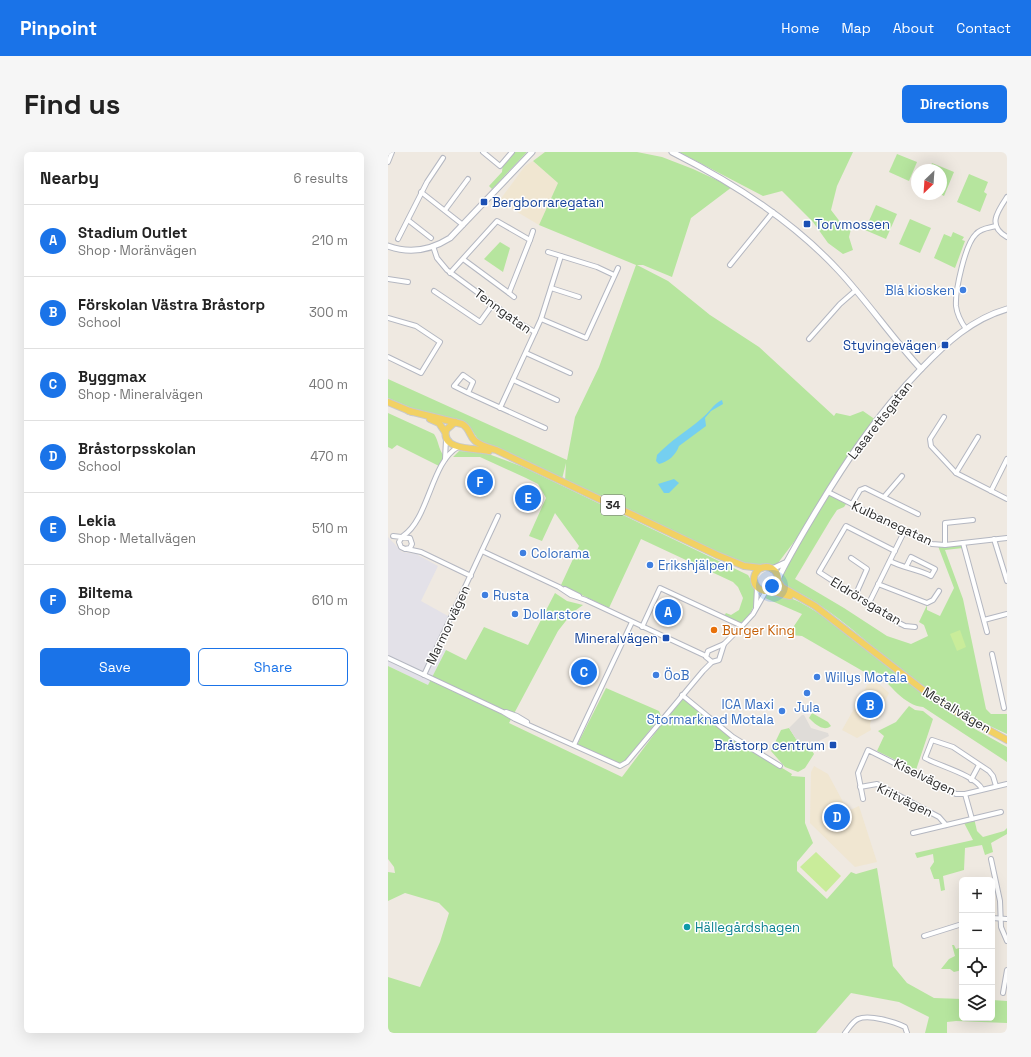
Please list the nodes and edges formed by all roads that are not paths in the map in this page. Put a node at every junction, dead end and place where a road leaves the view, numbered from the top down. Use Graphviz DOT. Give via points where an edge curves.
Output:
graph roads {
  1 [pos="392,152"];
  2 [pos="483,152"];
  3 [pos="512,152"];
  4 [pos="532,152"];
  5 [pos="672,152"];
  6 [pos="443,158"];
  7 [pos="388,162"];
  8 [pos="468,180"];
  9 [pos="421,192"];
  10 [pos="1007,197"];
  11 [pos="445,210"];
  12 [pos="773,212"];
  13 [pos="408,220"];
  14 [pos="463,224"];
  15 [pos="996,226"];
  16 [pos="533,231"];
  17 [pos="398,238"];
  18 [pos="431,238"];
  19 [pos="1007,238"];
  20 [pos="530,240"];
  21 [pos="388,246"];
  22 [pos="433,246"];
  23 [pos="548,252"];
  24 [pos="561,256"];
  25 [pos="463,259"];
  26 [pos="730,265"];
  27 [pos="618,268"];
  28 [pos="450,273"];
  29 [pos="614,275"];
  30 [pos="388,279"];
  31 [pos="408,282"];
  32 [pos="551,288"];
  33 [pos="856,290"];
  34 [pos="434,291"];
  35 [pos="509,293"];
  36 [pos="514,297"];
  37 [pos="579,297"];
  38 [pos="493,304"];
  39 [pos="1007,309"];
  40 [pos="388,318"];
  41 [pos="541,319"];
  42 [pos="966,329"];
  43 [pos="535,332"];
  44 [pos="809,340"];
  45 [pos="526,353"];
  46 [pos="388,357"];
  47 [pos="921,369"];
  48 [pos="570,373"];
  49 [pos="513,380"];
  50 [pos="468,393"];
  51 [pos="557,400"];
  52 [pos="388,402"];
  53 [pos="500,408"];
  54 [pos="409,411"];
  55 [pos="944,417"];
  56 [pos="455,422"];
  57 [pos="545,428"];
  58 [pos="445,432"];
  59 [pos="471,435"];
  60 [pos="978,437"];
  61 [pos="446,440"];
  62 [pos="461,447"];
  63 [pos="508,456"];
  64 [pos="445,459"];
  65 [pos="1007,459"];
  66 [pos="956,473"];
  67 [pos="902,476"];
  68 [pos="991,491"];
  69 [pos="828,492"];
  70 [pos="884,497"];
  71 [pos="1007,499"];
  72 [pos="852,504"];
  73 [pos="918,514"];
  74 [pos="498,516"];
  75 [pos="973,520"];
  76 [pos="412,530"];
  77 [pos="904,532"];
  78 [pos="388,533"];
  79 [pos="393,536"];
  80 [pos="402,537"];
  81 [pos="1007,538"];
  82 [pos="994,539"];
  83 [pos="412,541"];
  84 [pos="399,542"];
  85 [pos="963,543"];
  86 [pos="945,545"];
  87 [pos="407,549"];
  88 [pos="895,551"];
  89 [pos="421,552"];
  90 [pos="482,552"];
  91 [pos="717,555"];
  92 [pos="851,558"];
  93 [pos="890,561"];
  94 [pos="786,563"];
  95 [pos="906,567"];
  96 [pos="761,568"];
  97 [pos="772,569"];
  98 [pos="471,576"];
  99 [pos="754,577"];
  100 [pos="778,580"];
  101 [pos="1007,581"];
  102 [pos="878,584"];
  103 [pos="757,587"];
  104 [pos="768,591"];
  105 [pos="939,591"];
  106 [pos="855,596"];
  107 [pos="870,603"];
  108 [pos="755,610"];
  109 [pos="1007,614"];
  110 [pos="833,620"];
  111 [pos="984,620"];
  112 [pos="632,622"];
  113 [pos="742,626"];
  114 [pos="915,626"];
  115 [pos="642,627"];
  116 [pos="987,632"];
  117 [pos="724,644"];
  118 [pos="715,648"];
  119 [pos="695,650"];
  120 [pos="708,651"];
  121 [pos="720,653"];
  122 [pos="992,654"];
  123 [pos="707,657"];
  124 [pos="388,658"];
  125 [pos="712,662"];
  126 [pos="703,670"];
  127 [pos="424,675"];
  128 [pos="682,695"];
  129 [pos="1005,701"];
  130 [pos="1004,708"];
  131 [pos="1007,740"];
  132 [pos="574,745"];
  133 [pos="979,764"];
  134 [pos="780,766"];
  135 [pos="971,780"];
  136 [pos="1007,784"];
  137 [pos="996,786"];
  138 [pos="860,787"];
  139 [pos="982,790"];
  140 [pos="965,794"];
  141 [pos="863,799"];
  142 [pos="1001,812"];
  143 [pos="972,819"];
  144 [pos="946,825"];
  145 [pos="913,833"];
  146 [pos="991,859"];
  147 [pos="995,918"];
  148 [pos="1001,918"];
  149 [pos="1007,919"];
  150 [pos="959,925"];
  151 [pos="924,936"];
  152 [pos="1007,941"];
  153 [pos="1007,970"];
  154 [pos="1003,993"];
  155 [pos="845,1033"];
  156 [pos="906,1033"];
  1 -- 7 [label="street"];
  2 -- 3 [label="street" via="500,166"];
  4 -- 14 [label="street"];
  5 -- 12 [label="street" via="720,176"];
  6 -- 9 [label="street"];
  8 -- 11 [label="street"];
  9 -- 11 [label="street"];
  9 -- 13 [label="street"];
  10 -- 15 [label="street" via="997,213"];
  11 -- 14 [label="street"];
  12 -- 26 [label="street"];
  12 -- 33 [label="street" via="834,265"];
  13 -- 17 [label="street"];
  13 -- 18 [label="street"];
  14 -- 22 [label="street" via="450,238"];
  15 -- 19 [label="street"];
  15 -- 42 [label="street" via="976,234 963,263 956,305"];
  16 -- 20 [label="street"];
  20 -- 25 [label="street" via="497,221"];
  20 -- 35 [label="street"];
  21 -- 22 [label="street" via="407,250"];
  22 -- 28 [label="street, Tenngatan" via="440,263"];
  23 -- 24 [label="street"];
  24 -- 29 [label="street"];
  24 -- 32 [label="street"];
  25 -- 28 [label="street"];
  25 -- 35 [label="street"];
  27 -- 29 [label="street"];
  28 -- 38 [label="street, Tenngatan"];
  29 -- 41 [label="street" via="586,338"];
  30 -- 31 [label="street"];
  32 -- 37 [label="street"];
  32 -- 41 [label="street"];
  33 -- 44 [label="street"];
  33 -- 47 [label="street"];
  34 -- 38 [label="street" via="480,322"];
  35 -- 36 [label="street"];
  38 -- 43 [label="street, Tenngatan"];
  39 -- 42 [label="street, Lasarettsgatan"];
  40 -- 46 [label="street" via="416,326 440,342 421,373"];
  41 -- 43 [label="street"];
  42 -- 47 [label="street, Lasarettsgatan"];
  43 -- 45 [label="street, Tenngatan"];
  45 -- 48 [label="street"];
  45 -- 49 [label="street, Tenngatan"];
  47 -- 69 [label="street, Lasarettsgatan" via="866,432"];
  49 -- 51 [label="street"];
  49 -- 53 [label="street, Tenngatan"];
  50 -- 50 [label="street" via="454,386 462,374 473,382"];
  50 -- 53 [label="street"];
  52 -- 54 [label="main road, 34"];
  53 -- 57 [label="street"];
  54 -- 56 [label="main road, 34"];
  54 -- 58 [label="main road, 34" via="436,422"];
  55 -- 66 [label="street" via="929,443"];
  56 -- 58 [label="main road"];
  56 -- 59 [label="main road, 34" via="464,425"];
  58 -- 61 [label="main road"];
  59 -- 62 [label="main road" via="469,442"];
  59 -- 63 [label="main road, 34" via="477,443"];
  60 -- 66 [label="street"];
  61 -- 62 [label="main road, 34"];
  61 -- 64 [label="street"];
  62 -- 63 [label="main road, 34"];
  62 -- 64 [label="street"];
  63 -- 91 [label="main road, 34"];
  64 -- 76 [label="street"];
  65 -- 68 [label="street"];
  66 -- 68 [label="street"];
  67 -- 70 [label="street"];
  68 -- 71 [label="street"];
  69 -- 72 [label="street, Kulbanegatan"];
  69 -- 94 [label="street, Lasarettsgatan"];
  70 -- 72 [label="street" via="863,488"];
  70 -- 73 [label="street"];
  72 -- 77 [label="street, Kulbanegatan"];
  74 -- 90 [label="street"];
  75 -- 86 [label="street" via="945,523"];
  76 -- 80 [label="street"];
  76 -- 83 [label="street"];
  77 -- 86 [label="street, Kulbanegatan" via="929,543"];
  77 -- 88 [label="street"];
  78 -- 79 [label="street"];
  79 -- 80 [label="street"];
  79 -- 84 [label="street"];
  80 -- 83 [label="street"];
  80 -- 84 [label="street"];
  81 -- 82 [label="street, Kulbanegatan"];
  82 -- 85 [label="street, Kulbanegatan"];
  82 -- 101 [label="street"];
  83 -- 87 [label="street"];
  83 -- 89 [label="street"];
  84 -- 87 [label="street" via="401,547"];
  85 -- 86 [label="street, Kulbanegatan"];
  85 -- 111 [label="street"];
  87 -- 89 [label="street"];
  88 -- 93 [label="street"];
  88 -- 106 [label="street, Eldrörsgatan" via="846,526 819,572"];
  89 -- 98 [label="street"];
  90 -- 98 [label="street"];
  90 -- 112 [label="street"];
  91 -- 96 [label="main road, 34" via="744,566"];
  91 -- 99 [label="main road, 34"];
  92 -- 106 [label="street" via="867,569"];
  93 -- 95 [label="street"];
  93 -- 102 [label="street"];
  94 -- 97 [label="street"];
  94 -- 100 [label="street, Lasarettsgatan"];
  95 -- 95 [label="street" via="931,576 935,569 911,557"];
  96 -- 97 [label="main road, 34"];
  96 -- 99 [label="main road"];
  97 -- 100 [label="main road"];
  98 -- 127 [label="street, Marmorvägen"];
  99 -- 103 [label="main road"];
  100 -- 104 [label="main road" via="775,587"];
  100 -- 110 [label="main road, Metallvägen" via="783,588 806,600"];
  102 -- 105 [label="street" via="927,603 933,600"];
  102 -- 107 [label="street"];
  103 -- 104 [label="main road"];
  103 -- 108 [label="street"];
  104 -- 108 [label="street"];
  104 -- 110 [label="main road, Metallvägen" via="788,595"];
  106 -- 107 [label="street, Eldrörsgatan"];
  107 -- 114 [label="street, Eldrörsgatan" via="899,624"];
  108 -- 113 [label="street"];
  109 -- 111 [label="street"];
  110 -- 131 [label="main road, Metallvägen" via="929,694"];
  111 -- 116 [label="street"];
  112 -- 115 [label="street"];
  112 -- 132 [label="street"];
  113 -- 115 [label="street" via="660,588"];
  113 -- 117 [label="street"];
  115 -- 119 [label="street"];
  117 -- 118 [label="street"];
  117 -- 121 [label="street"];
  118 -- 120 [label="street"];
  118 -- 121 [label="street"];
  119 -- 120 [label="street"];
  119 -- 123 [label="street"];
  120 -- 123 [label="street"];
  121 -- 125 [label="street" via="719,660"];
  122 -- 129 [label="street"];
  123 -- 125 [label="street"];
  123 -- 126 [label="street"];
  124 -- 127 [label="street, Marmorvägen"];
  125 -- 126 [label="street"];
  126 -- 128 [label="street"];
  127 -- 132 [label="street, Marmorvägen"];
  128 -- 132 [label="street, Marmorvägen" via="627,762 620,766"];
  128 -- 134 [label="street" via="733,737"];
  129 -- 130 [label="street"];
  133 -- 135 [label="street"];
  133 -- 135 [label="street" via="953,747 932,740 924,758"];
  133 -- 137 [label="street" via="991,773"];
  135 -- 139 [label="street"];
  136 -- 137 [label="street, Kiselvägen"];
  137 -- 139 [label="street, Kiselvägen"];
  138 -- 140 [label="street, Kiselvägen" via="858,771 868,750 951,793"];
  138 -- 141 [label="street"];
  138 -- 144 [label="street, Kritvägen" via="877,784 939,816"];
  139 -- 140 [label="street, Kiselvägen"];
  140 -- 143 [label="street"];
  142 -- 143 [label="street, Kritvägen"];
  143 -- 144 [label="street, Kritvägen"];
  144 -- 145 [label="street, Kritvägen"];
  146 -- 148 [label="street"];
  147 -- 148 [label="street"];
  148 -- 149 [label="street"];
  148 -- 152 [label="street" via="1001,927"];
  150 -- 151 [label="street"];
  153 -- 154 [label="street"];
  155 -- 156 [label="street" via="856,1020 868,1018 898,1024 906,1028"];
}
